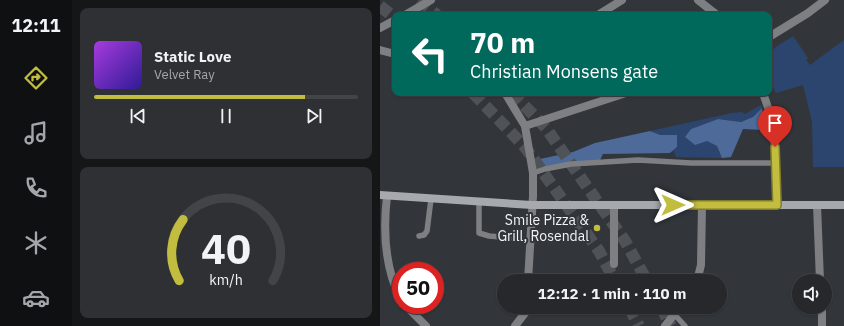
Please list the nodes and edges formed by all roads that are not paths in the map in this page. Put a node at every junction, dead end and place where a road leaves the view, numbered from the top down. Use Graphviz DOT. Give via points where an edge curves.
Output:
graph roads {
  1 [pos="431,0"];
  2 [pos="622,0"];
  3 [pos="698,0"];
  4 [pos="825,0"];
  5 [pos="410,12"];
  6 [pos="603,12"];
  7 [pos="713,12"];
  8 [pos="392,22"];
  9 [pos="380,28"];
  10 [pos="772,35"];
  11 [pos="380,50"];
  12 [pos="392,53"];
  13 [pos="508,96"];
  14 [pos="617,96"];
  15 [pos="764,96"];
  16 [pos="525,126"];
  17 [pos="775,163"];
  18 [pos="532,173"];
  19 [pos="383,195"];
  20 [pos="431,199"];
  21 [pos="479,202"];
  22 [pos="532,205"];
  23 [pos="614,205"];
  24 [pos="702,205"];
  25 [pos="777,205"];
  26 [pos="817,205"];
  27 [pos="844,205"];
  28 [pos="419,236"];
  29 [pos="514,238"];
  30 [pos="614,264"];
  31 [pos="528,274"];
  32 [pos="699,274"];
  33 [pos="820,274"];
  34 [pos="392,280"];
  35 [pos="414,314"];
  36 [pos="524,314"];
  37 [pos="822,314"];
  38 [pos="675,315"];
  39 [pos="426,326"];
  40 [pos="515,326"];
  41 [pos="665,326"];
  42 [pos="685,326"];
  43 [pos="822,326"];
  1 -- 5 [label="street"];
  2 -- 6 [label="street"];
  3 -- 7 [label="street"];
  4 -- 10 [label="street"];
  8 -- 9 [label="street"];
  11 -- 12 [label="street"];
  13 -- 16 [label="street"];
  14 -- 16 [label="street"];
  15 -- 17 [label="street" via="774,125"];
  16 -- 18 [label="street"];
  17 -- 18 [label="lane" via="638,160 571,164"];
  17 -- 25 [label="street"];
  18 -- 22 [label="street"];
  19 -- 20 [label="main road"];
  19 -- 34 [label="street" via="385,245"];
  20 -- 21 [label="main road"];
  20 -- 28 [label="lane" via="428,231"];
  21 -- 22 [label="main road"];
  21 -- 29 [label="lane" via="479,233"];
  22 -- 23 [label="main road"];
  22 -- 31 [label="street"];
  23 -- 24 [label="main road"];
  23 -- 30 [label="street"];
  24 -- 25 [label="main road"];
  24 -- 32 [label="street"];
  25 -- 26 [label="main road"];
  26 -- 27 [label="main road"];
  26 -- 33 [label="street"];
  35 -- 39 [label="street"];
  36 -- 40 [label="street"];
  37 -- 43 [label="street"];
  38 -- 41 [label="street"];
  38 -- 42 [label="lane"];
}
